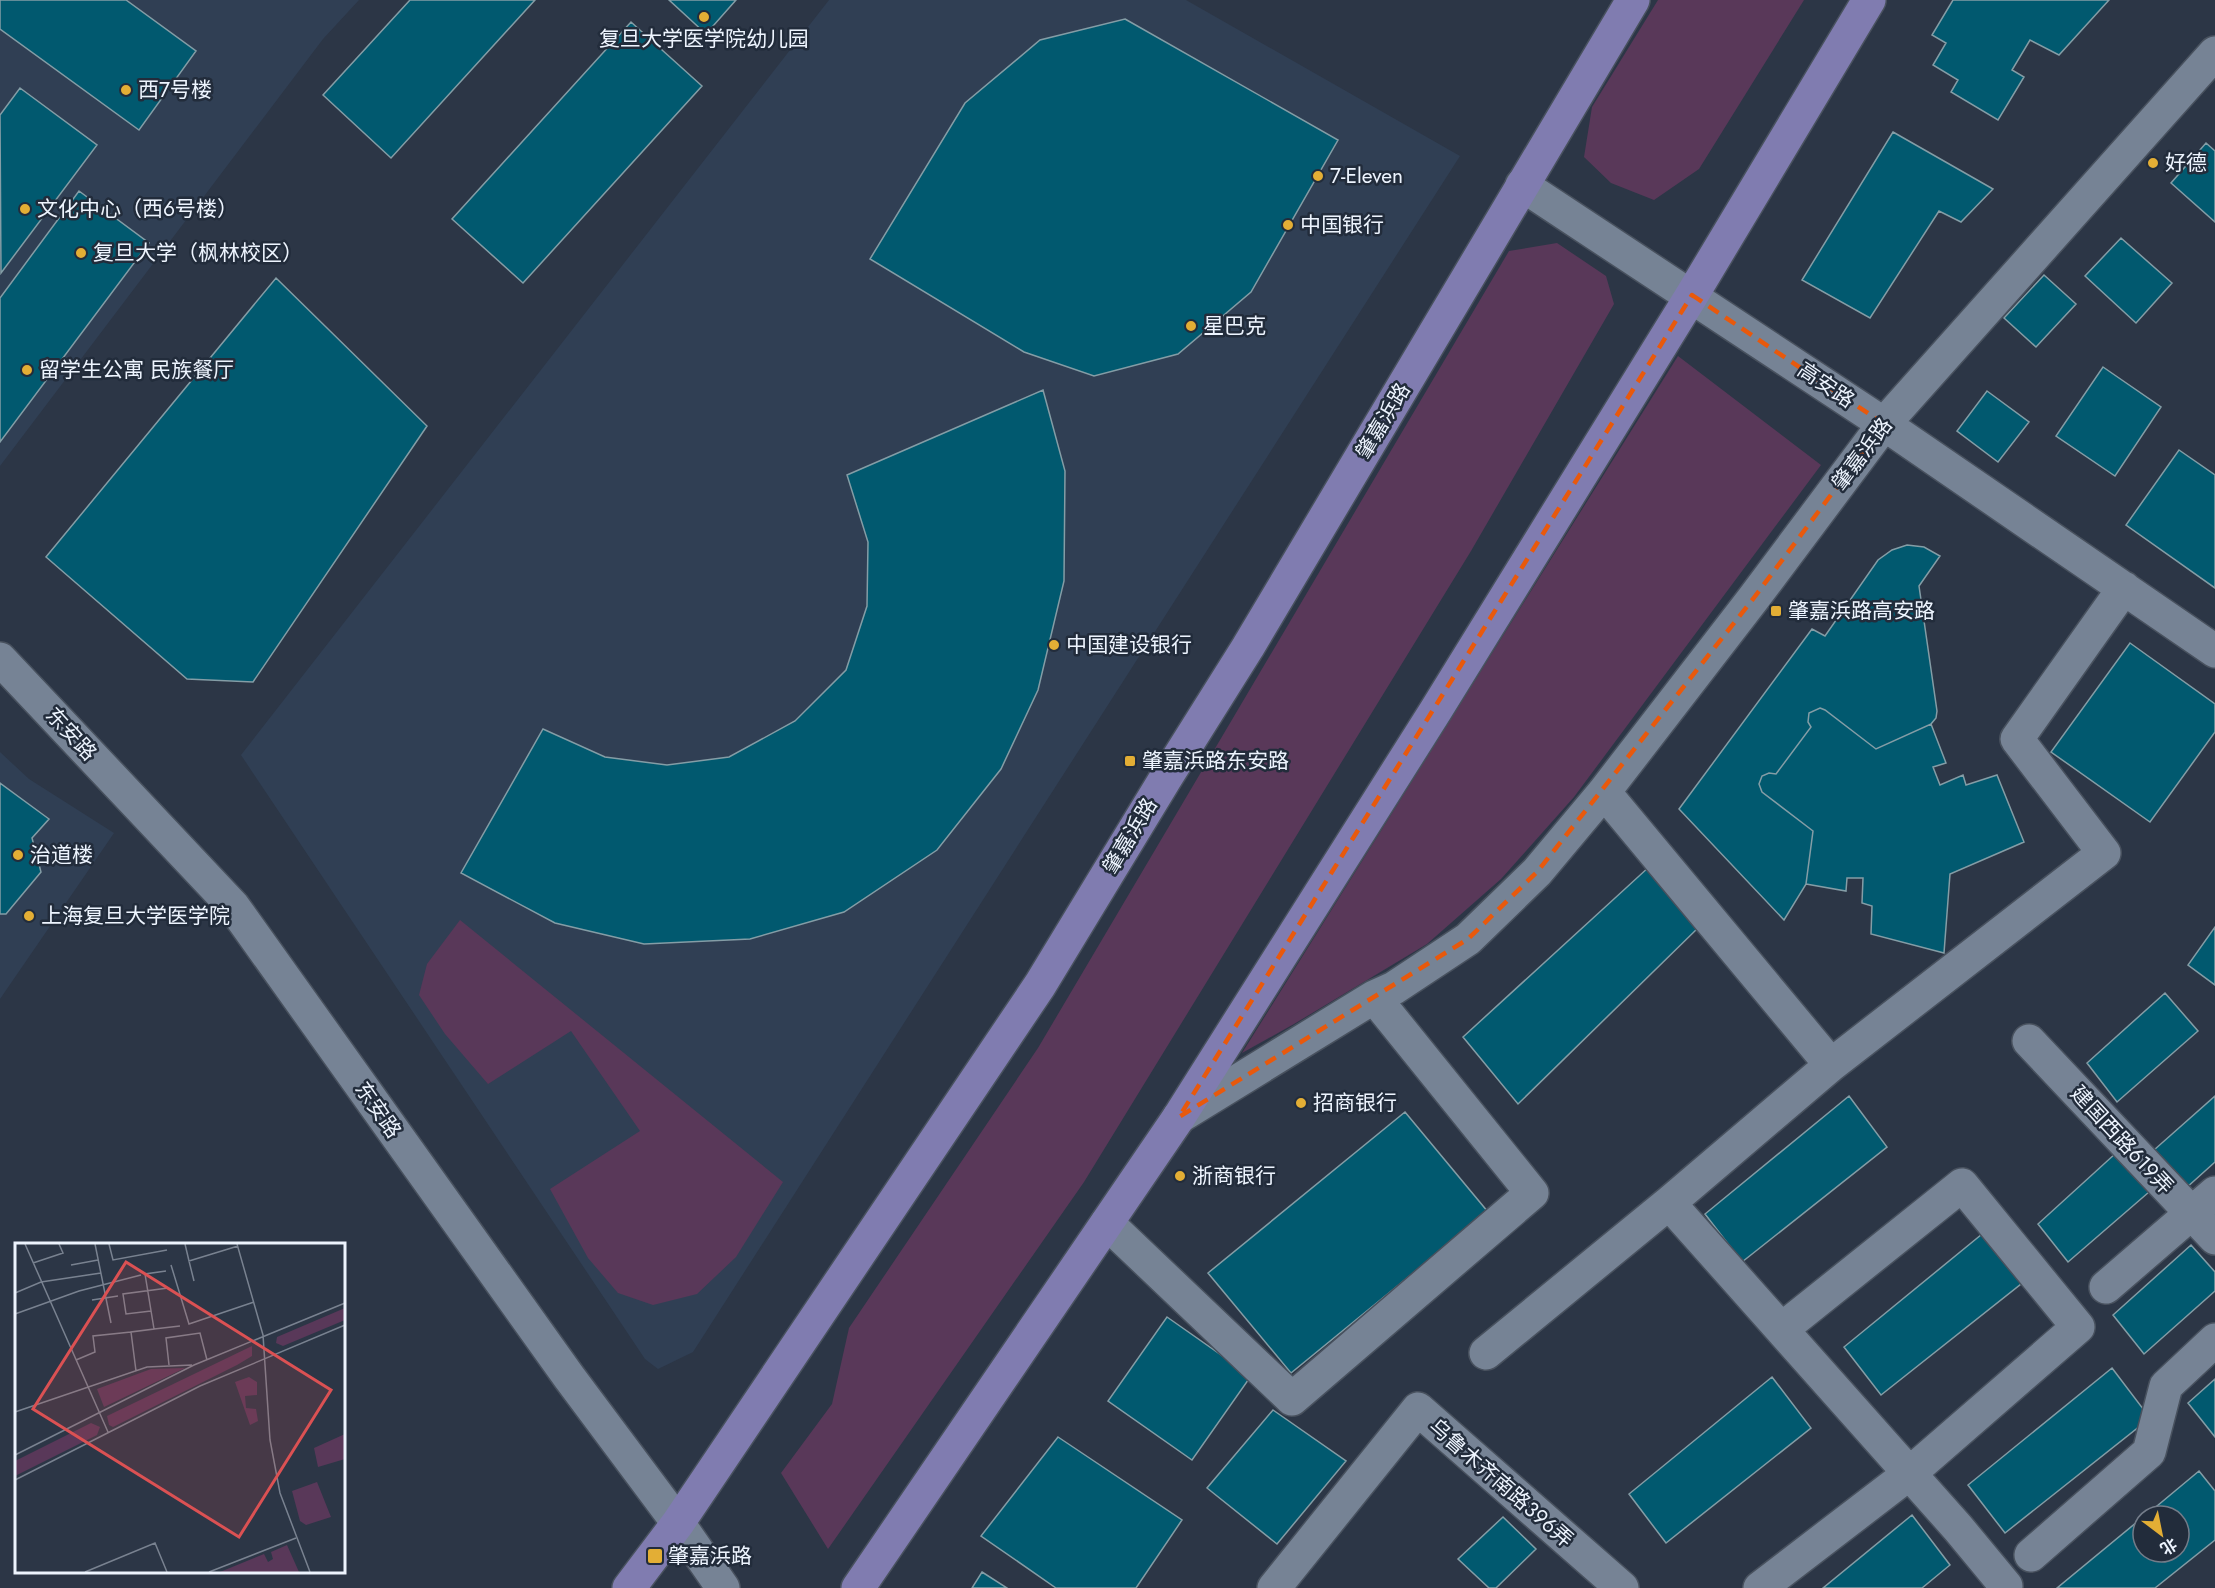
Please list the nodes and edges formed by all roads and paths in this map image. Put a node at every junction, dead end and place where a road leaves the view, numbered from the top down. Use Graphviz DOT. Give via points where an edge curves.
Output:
graph roads {
  1 [pos="1634,0"];
  2 [pos="1869,0"];
  3 [pos="2215,53"];
  4 [pos="1522,185"];
  5 [pos="1692,295"];
  6 [pos="1884,424"];
  7 [pos="2124,588"];
  8 [pos="2215,651"];
  9 [pos="0,659"];
  10 [pos="1604,792"];
  11 [pos="1374,997"];
  12 [pos="2029,1041"];
  13 [pos="1832,1065"];
  14 [pos="1179,1117"];
  15 [pos="1669,1203"];
  16 [pos="2203,1203"];
  17 [pos="1107,1223"];
  18 [pos="2215,1238"];
  19 [pos="2106,1287"];
  20 [pos="1782,1329"];
  21 [pos="2215,1340"];
  22 [pos="1486,1353"];
  23 [pos="1910,1473"];
  24 [pos="678,1523"];
  25 [pos="2031,1555"];
  26 [pos="629,1588"];
  27 [pos="723,1588"];
  28 [pos="858,1588"];
  29 [pos="1274,1588"];
  30 [pos="1622,1588"];
  31 [pos="1760,1588"];
  32 [pos="2004,1588"];
  1 -- 4 [label="main road, 肇嘉浜路"];
  2 -- 5 [label="main road, 肇嘉浜路"];
  3 -- 6 [label="street, 肇嘉浜路"];
  4 -- 5 [label="street, 高安路"];
  4 -- 24 [label="main road, 肇嘉浜路" via="1248,647 1040,985"];
  5 -- 6 [label="street, 高安路"];
  5 -- 14 [label="main road, 肇嘉浜路"];
  6 -- 7 [label="street, 高安路"];
  6 -- 10 [label="street, 肇嘉浜路"];
  7 -- 8 [label="street, 高安路"];
  7 -- 13 [label="street" via="2017,739 2104,853"];
  9 -- 24 [label="street, 东安路" via="233,906 569,1377"];
  10 -- 11 [label="street, 肇嘉浜路" via="1538,872 1468,939"];
  10 -- 13 [label="street"];
  11 -- 14 [label="street, 肇嘉浜路"];
  11 -- 17 [label="street" via="1532,1192 1292,1399"];
  12 -- 16 [label="street, 建国西路619弄"];
  13 -- 15 [label="street"];
  14 -- 17 [label="main road, 肇嘉浜路"];
  15 -- 20 [label="street"];
  15 -- 22 [label="street"];
  16 -- 18 [label="street, 建国西路619弄"];
  16 -- 19 [label="street"];
  17 -- 28 [label="main road, 肇嘉浜路"];
  20 -- 23 [label="street"];
  20 -- 23 [label="street" via="1962,1185 2078,1327"];
  21 -- 25 [label="street" via="2166,1386 2150,1452"];
  23 -- 31 [label="street"];
  23 -- 32 [label="street"];
  24 -- 26 [label="main road, 肇嘉浜路"];
  24 -- 27 [label="street, 东安路"];
  29 -- 30 [label="street, 乌鲁木齐南路396弄" via="1418,1409"];
}
